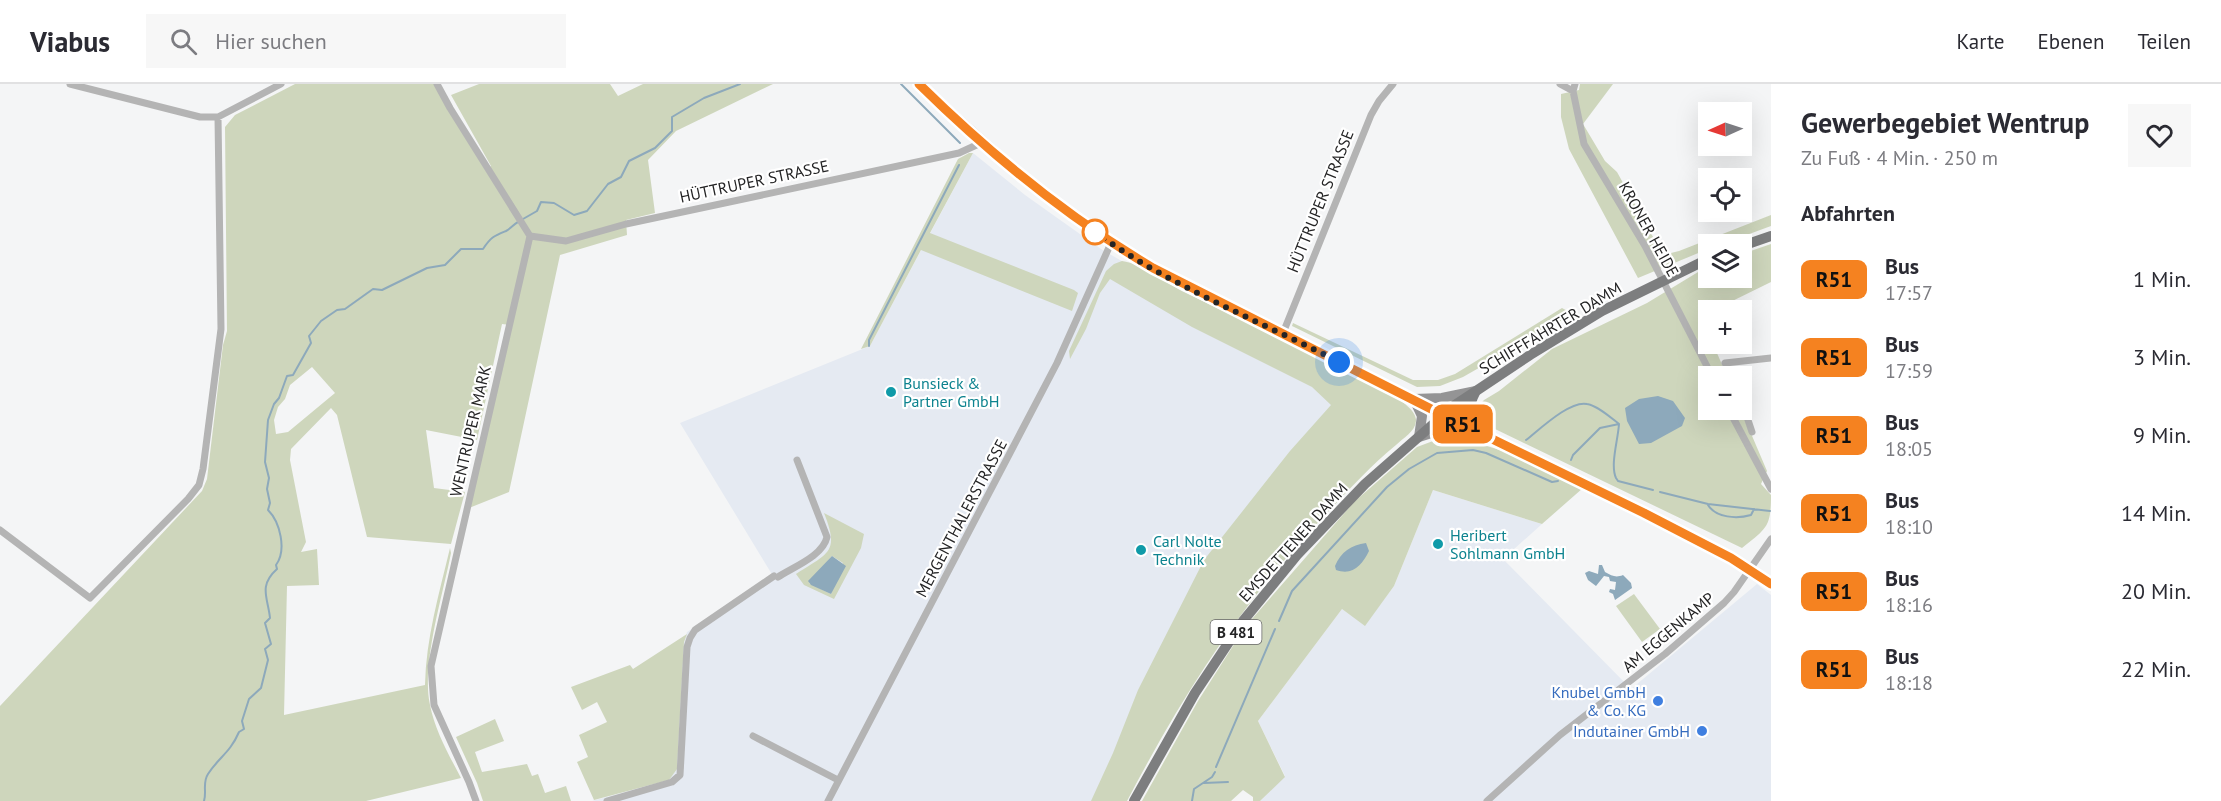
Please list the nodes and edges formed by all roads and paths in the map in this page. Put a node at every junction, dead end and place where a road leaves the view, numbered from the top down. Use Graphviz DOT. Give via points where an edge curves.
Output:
graph roads {
  1 [pos="70,84"];
  2 [pos="281,84"];
  3 [pos="437,84"];
  4 [pos="919,84"];
  5 [pos="1393,84"];
  6 [pos="1560,84"];
  7 [pos="1574,87"];
  8 [pos="930,88"];
  9 [pos="218,117"];
  10 [pos="983,142"];
  11 [pos="530,236"];
  12 [pos="1771,236"];
  13 [pos="1111,243"];
  14 [pos="1752,243"];
  15 [pos="1698,264"];
  16 [pos="1283,333"];
  17 [pos="1771,358"];
  18 [pos="1707,366"];
  19 [pos="1726,366"];
  20 [pos="1477,391"];
  21 [pos="1414,399"];
  22 [pos="1443,415"];
  23 [pos="1734,420"];
  24 [pos="1748,420"];
  25 [pos="1472,429"];
  26 [pos="1752,432"];
  27 [pos="1419,437"];
  28 [pos="796,460"];
  29 [pos="1771,489"];
  30 [pos="0,530"];
  31 [pos="1771,539"];
  32 [pos="1750,570"];
  33 [pos="1771,584"];
  34 [pos="753,736"];
  35 [pos="838,780"];
  36 [pos="476,801"];
  37 [pos="607,801"];
  38 [pos="828,801"];
  39 [pos="1134,801"];
  40 [pos="1487,801"];
  1 -- 9 [label="street" via="200,117"];
  2 -- 9 [label="street"];
  3 -- 11 [label="street"];
  4 -- 8 [label="main road"];
  5 -- 16 [label="street, HÜTTRUPER STRASSE" via="1371,115"];
  6 -- 7 [label="street, KRONER HEIDE"];
  7 -- 18 [label="street, KRONER HEIDE" via="1584,144 1646,246"];
  8 -- 10 [label="main road"];
  9 -- 30 [label="street" via="221,329 199,485 90,598"];
  10 -- 11 [label="street, HÜTTRUPER STRASSE" via="959,153 626,224 566,241"];
  10 -- 13 [label="main road" via="1040,192"];
  11 -- 36 [label="street, WENTRUPER MARK" via="431,666 434,705"];
  12 -- 14 [label="main road"];
  13 -- 16 [label="main road" via="1197,292"];
  13 -- 35 [label="street, MERGENTHALERSTRASSE" via="1057,363"];
  15 -- 20 [label="main road, SCHIFFFAHRTER DAMM / B 481" via="1602,311"];
  16 -- 21 [label="main road"];
  17 -- 19 [label="street" via="1725,363"];
  20 -- 21 [label="main road"];
  20 -- 22 [label="main road, SCHIFFFAHRTER DAMM / B 481"];
  20 -- 25 [label="main road" via="1469,412"];
  21 -- 22 [label="main road"];
  21 -- 27 [label="main road" via="1422,416"];
  22 -- 25 [label="main road"];
  22 -- 27 [label="main road, EMSDETTENER DAMM / B 481"];
  23 -- 29 [label="street"];
  24 -- 26 [label="street"];
  25 -- 27 [label="main road" via="1444,429"];
  25 -- 32 [label="main road"];
  27 -- 39 [label="main road, EMSDETTENER DAMM / B 481" via="1365,484 1297,555 1243,621 1195,693"];
  28 -- 37 [label="street" via="827,537 825,544 820,551 695,630 687,647 680,775 672,782"];
  31 -- 32 [label="street, AM EGGENKAMP"];
  32 -- 33 [label="main road"];
  32 -- 40 [label="street, AM EGGENKAMP" via="1718,609 1560,735"];
  34 -- 35 [label="street"];
  35 -- 38 [label="street, MERGENTHALERSTRASSE"];
}
